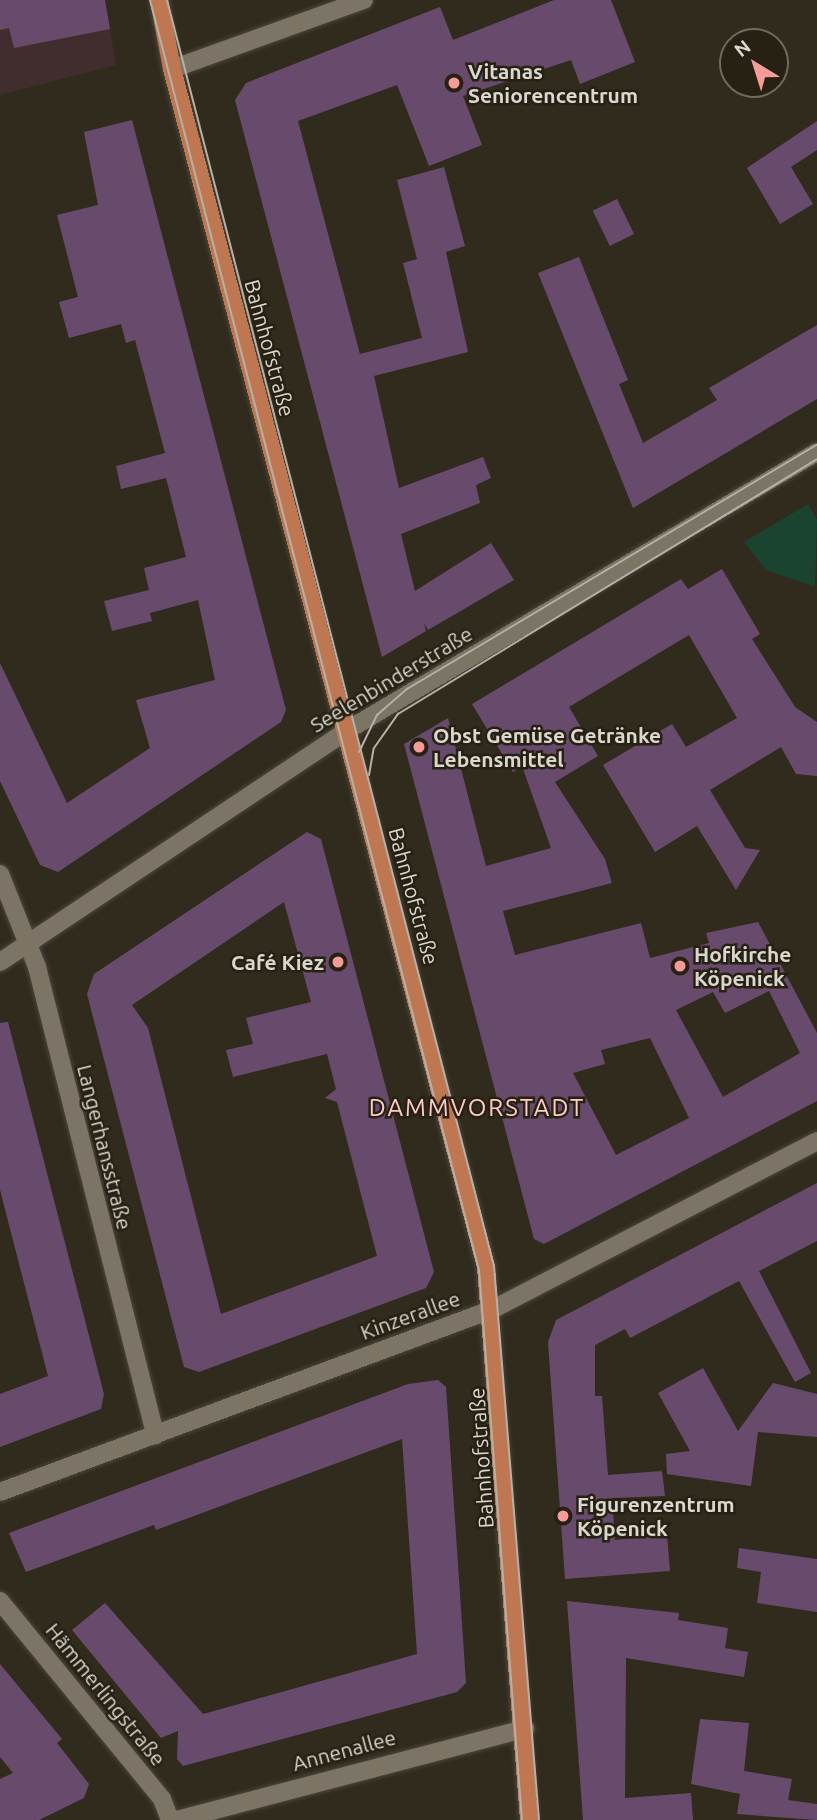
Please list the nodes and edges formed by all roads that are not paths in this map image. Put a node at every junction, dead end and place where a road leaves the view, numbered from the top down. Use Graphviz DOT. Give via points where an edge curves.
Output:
graph roads {
  1 [pos="159,0"];
  2 [pos="363,0"];
  3 [pos="173,69"];
  4 [pos="817,452"];
  5 [pos="346,731"];
  6 [pos="0,874"];
  7 [pos="29,943"];
  8 [pos="0,962"];
  9 [pos="817,1141"];
  10 [pos="493,1309"];
  11 [pos="155,1435"];
  12 [pos="0,1492"];
  13 [pos="0,1601"];
  14 [pos="525,1729"];
  15 [pos="170,1820"];
  16 [pos="177,1820"];
  17 [pos="529,1820"];
  1 -- 3 [label="main road, Bahnhofstraße"];
  2 -- 3 [label="street"];
  3 -- 5 [label="main road, Bahnhofstraße"];
  4 -- 5 [label="street, Seelenbinderstraße"];
  5 -- 7 [label="street, Seelenbinderstraße"];
  5 -- 10 [label="main road, Bahnhofstraße" via="461,1162"];
  6 -- 7 [label="street, Langerhansstraße"];
  7 -- 8 [label="street, Seelenbinderstraße"];
  7 -- 11 [label="street, Langerhansstraße"];
  9 -- 10 [label="street, Kinzerallee"];
  10 -- 11 [label="street, Kinzerallee"];
  10 -- 14 [label="main road, Bahnhofstraße"];
  11 -- 12 [label="street, Kinzerallee"];
  13 -- 15 [label="street, Hämmerlingstraße" via="162,1799"];
  14 -- 16 [label="street, Annenallee"];
  14 -- 17 [label="main road, Bahnhofstraße"];
}
